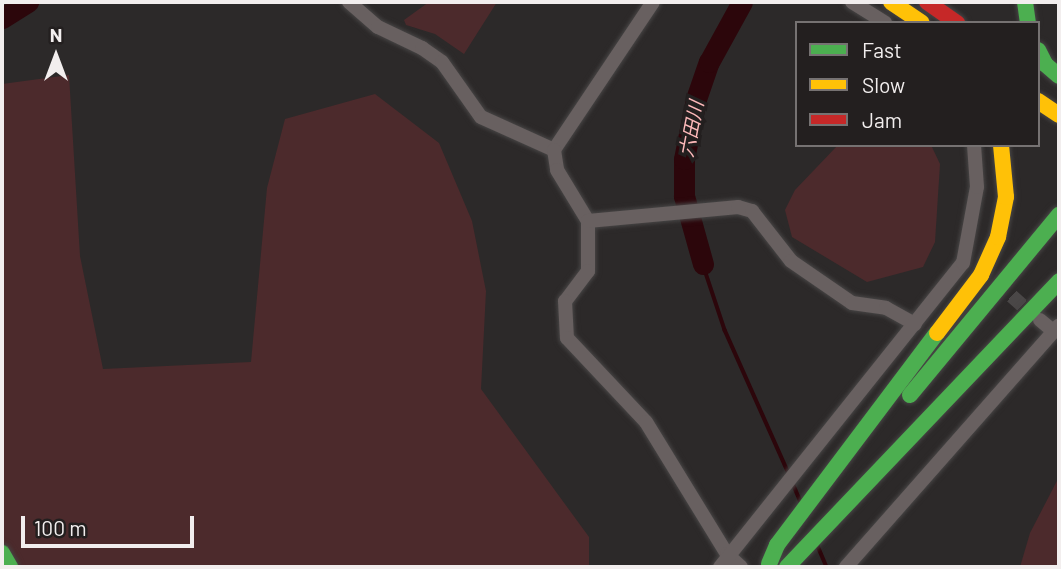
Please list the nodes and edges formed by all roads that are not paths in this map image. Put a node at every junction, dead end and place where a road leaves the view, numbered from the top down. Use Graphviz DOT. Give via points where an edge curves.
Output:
graph roads {
  1 [pos="349,2"];
  2 [pos="653,2"];
  3 [pos="852,2"];
  4 [pos="879,2"];
  5 [pos="891,2"];
  6 [pos="927,2"];
  7 [pos="1025,2"];
  8 [pos="882,21"];
  9 [pos="903,21"];
  10 [pos="919,21"];
  11 [pos="954,21"];
  12 [pos="1028,21"];
  13 [pos="1040,54"];
  14 [pos="1059,76"];
  15 [pos="1040,80"];
  16 [pos="1059,94"];
  17 [pos="1040,102"];
  18 [pos="1059,115"];
  19 [pos="974,147"];
  20 [pos="1001,147"];
  21 [pos="554,150"];
  22 [pos="1059,215"];
  23 [pos="588,221"];
  24 [pos="1059,239"];
  25 [pos="1059,281"];
  26 [pos="1040,320"];
  27 [pos="915,324"];
  28 [pos="1056,328"];
  29 [pos="823,527"];
  30 [pos="2,553"];
  31 [pos="724,561"];
  32 [pos="768,566"];
  33 [pos="10,567"];
  34 [pos="741,567"];
  35 [pos="787,567"];
  36 [pos="846,567"];
  1 -- 21 [label="street" via="378,27 442,62 481,117"];
  2 -- 21 [label="street"];
  3 -- 8 [label="street"];
  4 -- 9 [label="highway"];
  5 -- 10 [label="highway"];
  6 -- 11 [label="highway"];
  7 -- 12 [label="highway"];
  13 -- 14 [label="highway"];
  15 -- 16 [label="highway"];
  17 -- 18 [label="highway"];
  19 -- 27 [label="street" via="977,187 969,264"];
  20 -- 32 [label="highway" via="1006,197 998,237 981,275 777,545"];
  21 -- 23 [label="street" via="557,170"];
  22 -- 32 [label="highway"];
  23 -- 27 [label="street" via="738,207 752,211 791,261 852,303 886,308"];
  23 -- 31 [label="street" via="588,271 565,301 567,338 646,422"];
  24 -- 29 [label="highway" via="834,506"];
  25 -- 29 [label="highway"];
  26 -- 28 [label="street"];
  27 -- 31 [label="street"];
  28 -- 36 [label="street"];
  29 -- 35 [label="highway"];
  30 -- 33 [label="highway"];
  31 -- 34 [label="street"];
}
